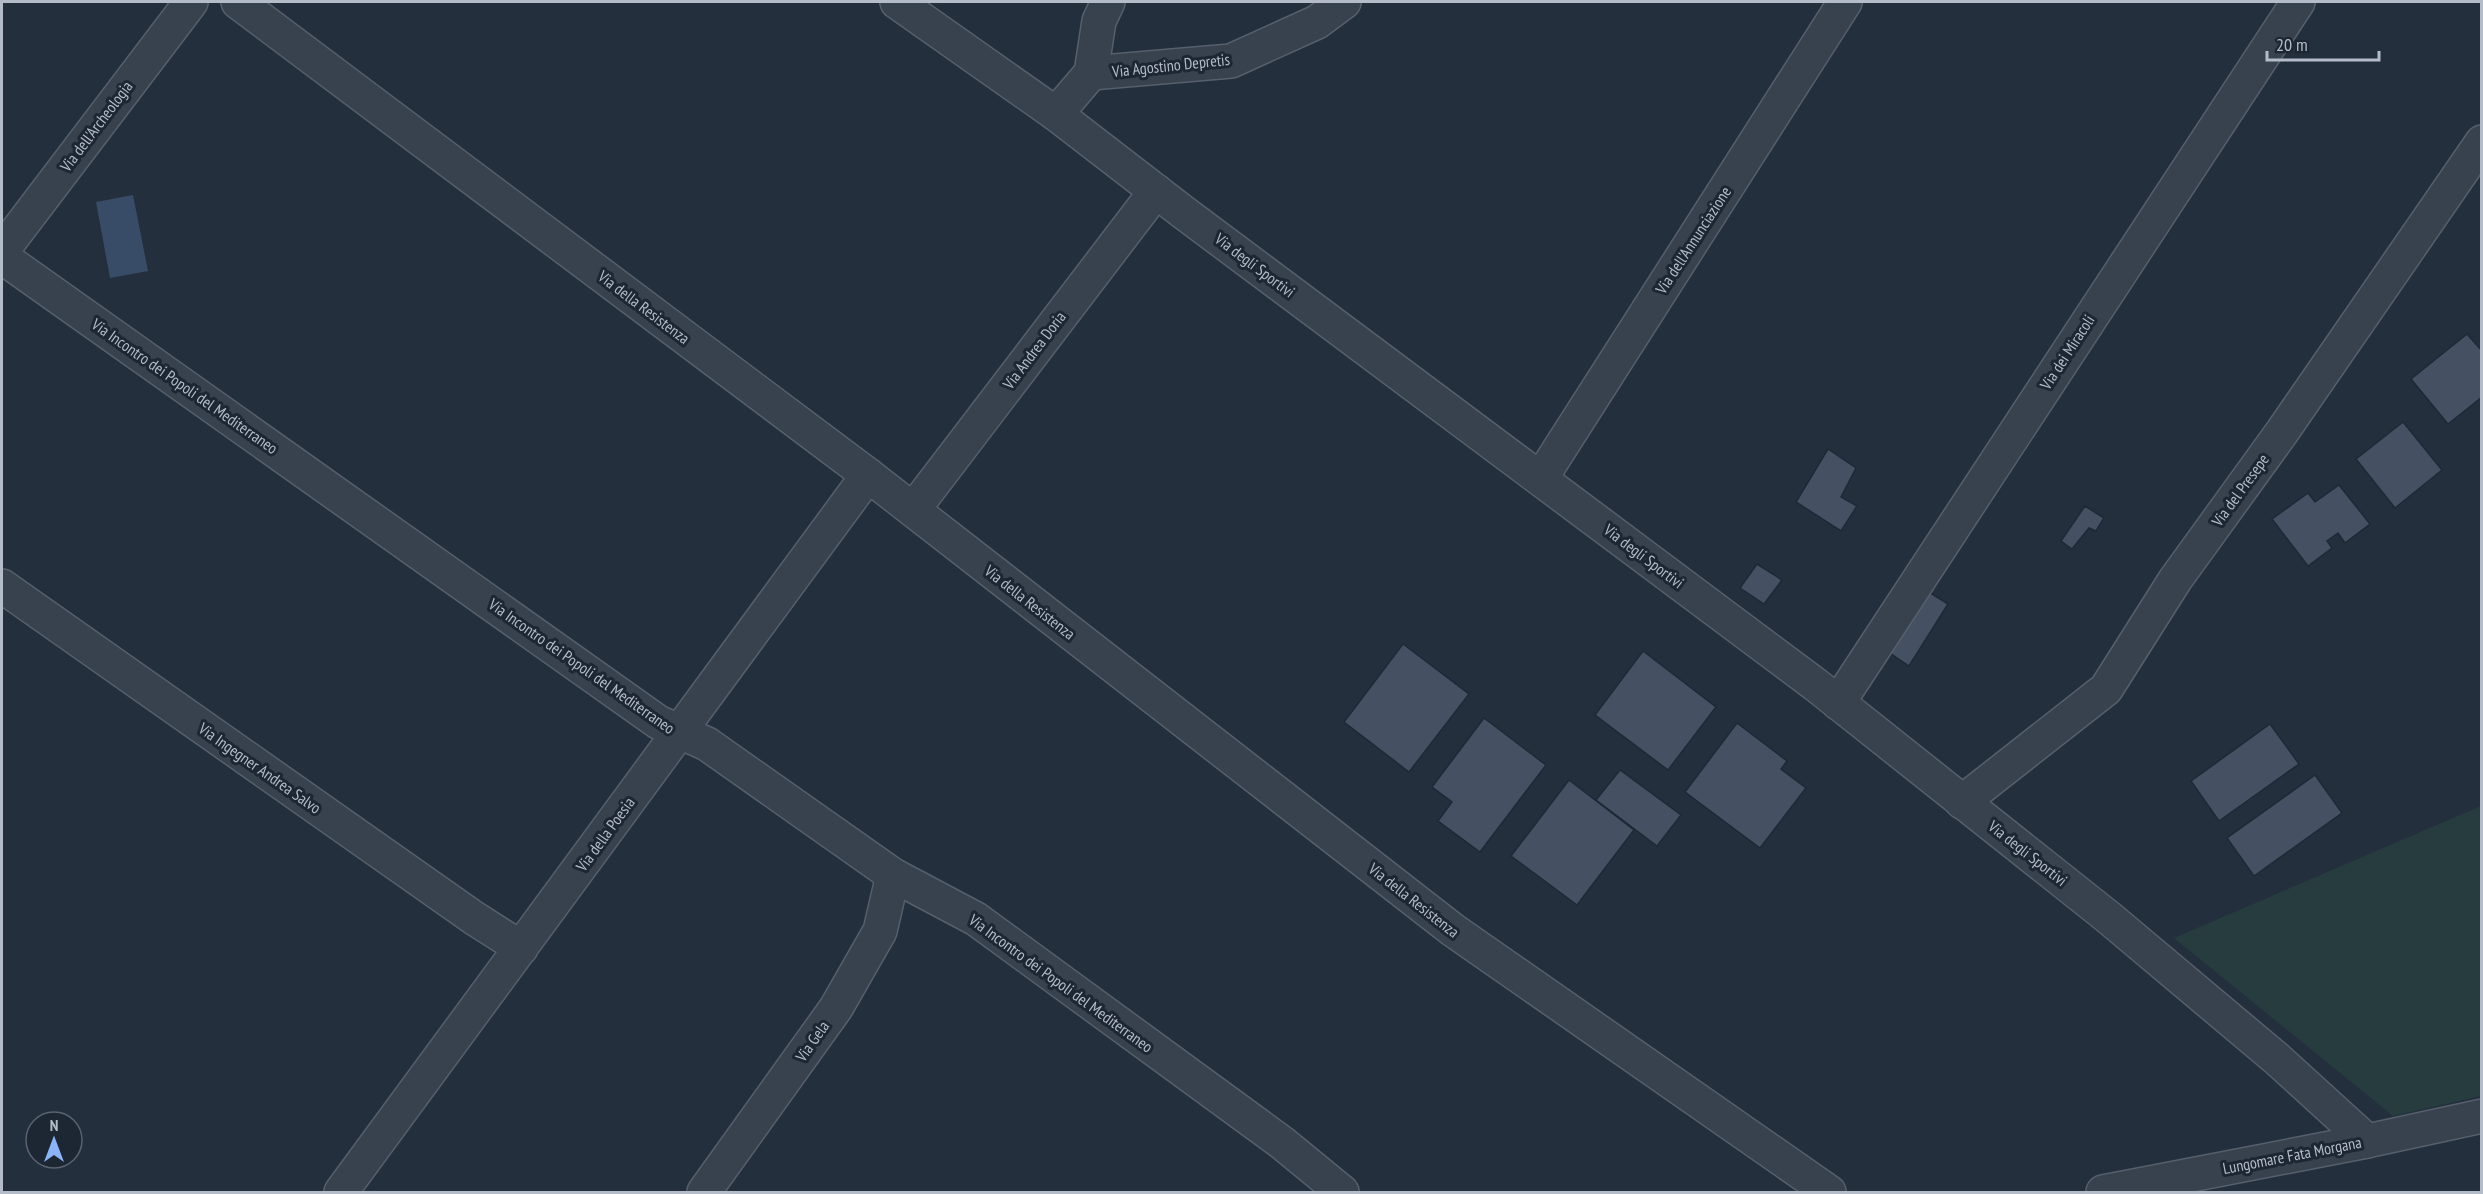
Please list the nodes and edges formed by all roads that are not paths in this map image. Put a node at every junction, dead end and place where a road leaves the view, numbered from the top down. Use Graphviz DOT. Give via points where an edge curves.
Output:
graph roads {
  1 [pos="191,2"];
  2 [pos="238,2"];
  3 [pos="897,2"];
  4 [pos="1108,2"];
  5 [pos="1344,2"];
  6 [pos="1845,2"];
  7 [pos="2298,2"];
  8 [pos="1091,73"];
  9 [pos="1056,114"];
  10 [pos="2481,142"];
  11 [pos="1156,191"];
  12 [pos="2,251"];
  13 [pos="2,257"];
  14 [pos="868,475"];
  15 [pos="1541,478"];
  16 [pos="913,510"];
  17 [pos="2,586"];
  18 [pos="1838,703"];
  19 [pos="679,733"];
  20 [pos="1962,802"];
  21 [pos="893,875"];
  22 [pos="521,948"];
  23 [pos="2481,1116"];
  24 [pos="2367,1141"];
  25 [pos="341,1192"];
  26 [pos="704,1192"];
  27 [pos="1342,1192"];
  28 [pos="1829,1192"];
  29 [pos="2103,1192"];
  1 -- 12 [label="street, Via dell'Archeologia"];
  2 -- 14 [label="street, Via della Resistenza"];
  3 -- 9 [label="street, Via degli Sportivi"];
  4 -- 8 [label="street" via="1099,21"];
  5 -- 8 [label="street, Via Agostino Depretis" via="1317,22 1231,61"];
  6 -- 15 [label="street, Via dell'Annunciazione"];
  7 -- 18 [label="street, Via dei Miracoli"];
  8 -- 9 [label="street"];
  9 -- 11 [label="street, Via degli Sportivi"];
  10 -- 20 [label="street, Via del Presepe" via="2175,580 2106,689"];
  11 -- 15 [label="street, Via degli Sportivi"];
  11 -- 16 [label="street, Via Andrea Doria"];
  13 -- 19 [label="street, Via Incontro dei Popoli del Mediterraneo" via="658,722"];
  14 -- 16 [label="street, Via della Resistenza"];
  14 -- 19 [label="street, Via della Poesia"];
  15 -- 18 [label="street, Via degli Sportivi"];
  16 -- 28 [label="street, Via della Resistenza" via="1453,930"];
  17 -- 22 [label="street, Via Ingegner Andrea Salvo"];
  18 -- 20 [label="street, Via degli Sportivi"];
  19 -- 21 [label="street, Via Incontro dei Popoli del Mediterraneo" via="707,744"];
  19 -- 22 [label="street, Via della Poesia"];
  20 -- 24 [label="street, Via degli Sportivi" via="2260,1044"];
  21 -- 26 [label="street, Via Gela" via="880,931 836,1008"];
  21 -- 27 [label="street, Via Incontro dei Popoli del Mediterraneo" via="976,919 1281,1142"];
  22 -- 25 [label="street, Via della Poesia"];
  23 -- 24 [label="street, Lungomare Fata Morgana"];
  24 -- 29 [label="street, Lungomare Fata Morgana"];
}
